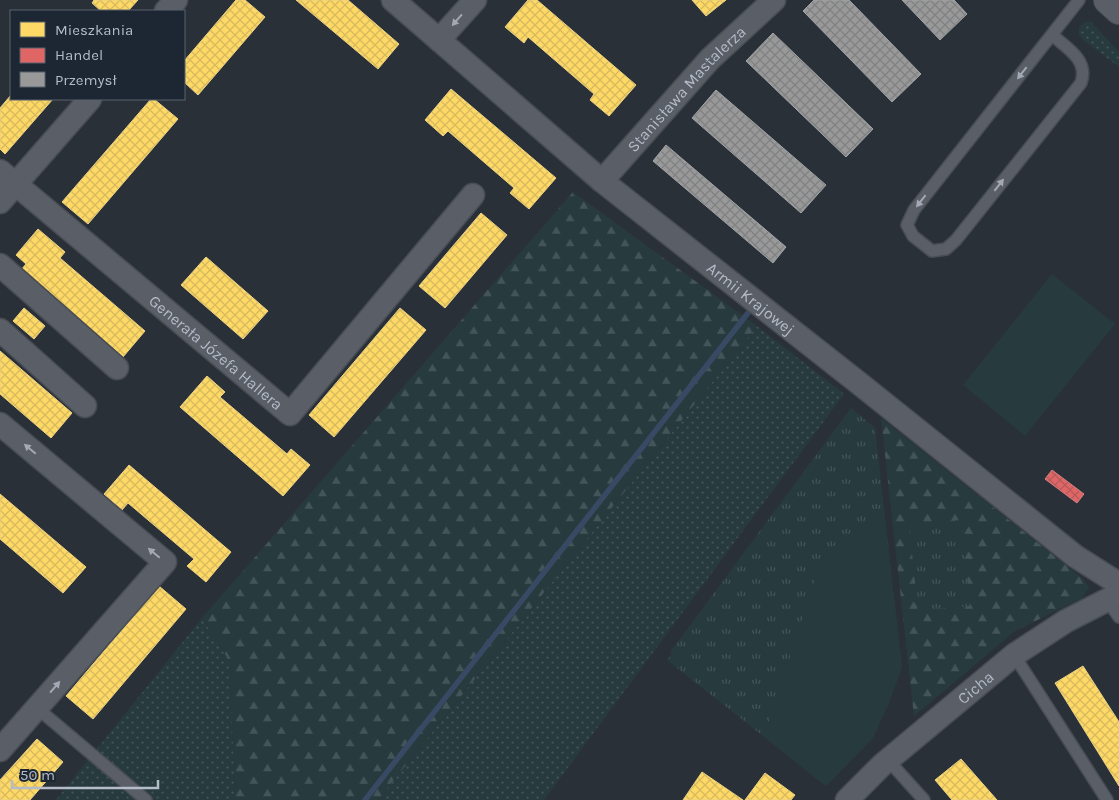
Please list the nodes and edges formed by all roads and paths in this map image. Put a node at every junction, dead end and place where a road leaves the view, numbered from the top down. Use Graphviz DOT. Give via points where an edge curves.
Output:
graph roads {
  1 [pos="176,0"];
  2 [pos="394,0"];
  3 [pos="475,0"];
  4 [pos="774,0"];
  5 [pos="1079,0"];
  6 [pos="1108,0"];
  7 [pos="167,10"];
  8 [pos="1119,10"];
  9 [pos="1052,35"];
  10 [pos="439,40"];
  11 [pos="89,100"];
  12 [pos="8,178"];
  13 [pos="602,181"];
  14 [pos="474,195"];
  15 [pos="0,202"];
  16 [pos="0,265"];
  17 [pos="0,330"];
  18 [pos="117,368"];
  19 [pos="84,406"];
  20 [pos="0,424"];
  21 [pos="1116,599"];
  22 [pos="1014,655"];
  23 [pos="37,708"];
  24 [pos="0,750"];
  25 [pos="888,760"];
  26 [pos="146,800"];
  27 [pos="847,800"];
  28 [pos="924,800"];
  29 [pos="1107,800"];
  1 -- 7 [label="street"];
  2 -- 10 [label="street, Armii Krajowej"];
  3 -- 10 [label="street, one-way"];
  4 -- 13 [label="street, Stanisława Mastalerza" via="710,59"];
  5 -- 9 [label="lane"];
  6 -- 8 [label="street"];
  9 -- 9 [label="lane, one-way" via="910,217 909,230 932,251 946,249 956,240 1081,83 1082,63"];
  10 -- 13 [label="street, Armii Krajowej"];
  11 -- 12 [label="street"];
  12 -- 14 [label="street, Generała Józefa Hallera" via="290,414"];
  12 -- 15 [label="street"];
  13 -- 21 [label="street, Armii Krajowej" via="1075,556"];
  16 -- 18 [label="street"];
  17 -- 19 [label="street"];
  23 -- 20 [label="street, one-way" via="164,562"];
  21 -- 22 [label="street, Cicha" via="1066,621"];
  22 -- 25 [label="street, Cicha"];
  22 -- 29 [label="lane"];
  23 -- 24 [label="street"];
  23 -- 26 [label="lane"];
  25 -- 27 [label="street, Cicha"];
  25 -- 28 [label="lane"];
}
